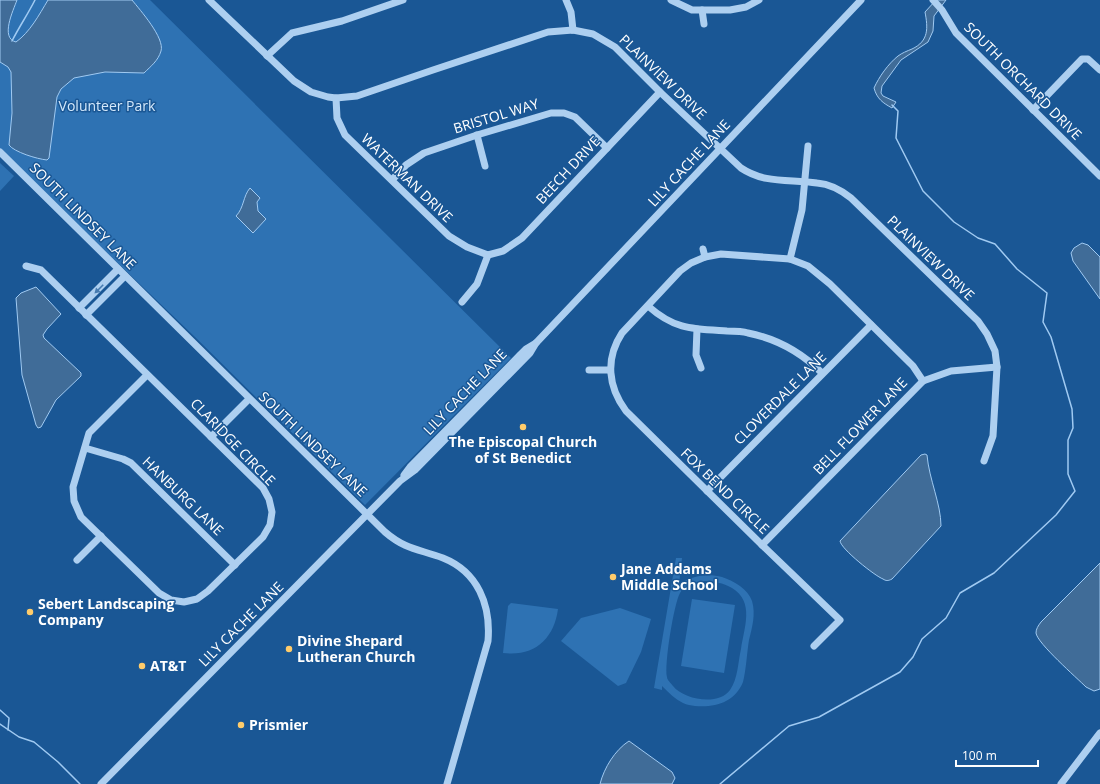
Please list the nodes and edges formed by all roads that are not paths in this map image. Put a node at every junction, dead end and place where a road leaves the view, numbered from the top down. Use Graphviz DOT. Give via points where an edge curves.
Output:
graph roads {
  1 [pos="403,0"];
  2 [pos="566,0"];
  3 [pos="672,0"];
  4 [pos="759,0"];
  5 [pos="861,0"];
  6 [pos="933,0"];
  7 [pos="213,1"];
  8 [pos="702,10"];
  9 [pos="704,24"];
  10 [pos="572,30"];
  11 [pos="267,56"];
  12 [pos="1100,70"];
  13 [pos="660,92"];
  14 [pos="336,98"];
  15 [pos="1032,110"];
  16 [pos="477,135"];
  17 [pos="808,146"];
  18 [pos="607,148"];
  19 [pos="720,149"];
  20 [pos="0,152"];
  21 [pos="485,166"];
  22 [pos="1100,176"];
  23 [pos="392,180"];
  24 [pos="805,182"];
  25 [pos="704,249"];
  26 [pos="488,255"];
  27 [pos="705,257"];
  28 [pos="790,259"];
  29 [pos="26,266"];
  30 [pos="118,269"];
  31 [pos="125,276"];
  32 [pos="462,302"];
  33 [pos="648,306"];
  34 [pos="79,308"];
  35 [pos="86,315"];
  36 [pos="871,324"];
  37 [pos="697,329"];
  38 [pos="997,367"];
  39 [pos="701,368"];
  40 [pos="589,370"];
  41 [pos="610,370"];
  42 [pos="822,373"];
  43 [pos="147,375"];
  44 [pos="923,381"];
  45 [pos="249,399"];
  46 [pos="211,437"];
  47 [pos="85,448"];
  48 [pos="984,461"];
  49 [pos="707,490"];
  50 [pos="367,514"];
  51 [pos="101,536"];
  52 [pos="762,545"];
  53 [pos="77,560"];
  54 [pos="235,565"];
  55 [pos="814,646"];
  56 [pos="1100,733"];
  57 [pos="101,784"];
  58 [pos="447,784"];
  59 [pos="1061,784"];
  1 -- 11 [label="street" via="342,21 292,33"];
  2 -- 10 [label="street" via="571,12"];
  3 -- 8 [label="street" via="692,10"];
  4 -- 8 [label="street" via="746,7 730,10"];
  5 -- 19 [label="street, LILY CACHE LANE"];
  6 -- 15 [label="street, SOUTH ORCHARD DRIVE" via="956,33"];
  7 -- 11 [label="street, PLAINVIEW DRIVE"];
  8 -- 9 [label="street"];
  10 -- 13 [label="street, PLAINVIEW DRIVE" via="593,34 615,47"];
  10 -- 14 [label="street, PLAINVIEW DRIVE" via="548,32 357,96"];
  11 -- 14 [label="street, PLAINVIEW DRIVE" via="305,88"];
  12 -- 15 [label="street" via="1088,59 1082,60"];
  13 -- 18 [label="street, BEECH DRIVE"];
  13 -- 19 [label="street, PLAINVIEW DRIVE"];
  14 -- 23 [label="street, WATERMAN DRIVE" via="337,118 341,130"];
  15 -- 22 [label="street, SOUTH ORCHARD DRIVE"];
  16 -- 18 [label="street, BRISTOL WAY" via="551,113 564,113 575,117"];
  16 -- 21 [label="street"];
  16 -- 23 [label="street, BRISTOL WAY" via="424,153 406,165"];
  17 -- 24 [label="street"];
  18 -- 26 [label="street, BEECH DRIVE" via="522,238 503,251"];
  19 -- 24 [label="street, PLAINVIEW DRIVE" via="751,175 765,179"];
  19 -- 50 [label="street, LILY CACHE LANE" via="536,343 519,356"];
  20 -- 30 [label="street, SOUTH LINDSEY LANE"];
  23 -- 26 [label="street, WATERMAN DRIVE" via="449,236 467,247"];
  24 -- 28 [label="street" via="802,210"];
  24 -- 38 [label="street, PLAINVIEW DRIVE" via="828,185 851,198 978,321 995,351"];
  25 -- 27 [label="street"];
  26 -- 32 [label="street" via="477,284"];
  27 -- 28 [label="street, FOX BEND CIRCLE" via="721,254"];
  27 -- 33 [label="street, FOX BEND CIRCLE" via="684,268"];
  28 -- 36 [label="street, FOX BEND CIRCLE" via="820,274"];
  29 -- 34 [label="street, CLARIDGE CIRCLE" via="41,270"];
  30 -- 31 [label="street, SOUTH LINDSEY LANE"];
  30 -- 34 [label="street, one-way"];
  31 -- 35 [label="street"];
  31 -- 45 [label="street, SOUTH LINDSEY LANE"];
  33 -- 37 [label="street" via="670,322"];
  33 -- 41 [label="street, FOX BEND CIRCLE" via="619,339"];
  34 -- 35 [label="street, CLARIDGE CIRCLE"];
  35 -- 43 [label="street, CLARIDGE CIRCLE"];
  36 -- 42 [label="street, CLOVERDALE LANE"];
  36 -- 44 [label="street, FOX BEND CIRCLE" via="913,366"];
  37 -- 39 [label="street" via="696,355"];
  37 -- 42 [label="street" via="747,332 774,340 802,355"];
  38 -- 44 [label="street, BELL FLOWER LANE" via="951,371"];
  38 -- 48 [label="street, PLAINVIEW DRIVE" via="993,436"];
  40 -- 41 [label="street"];
  41 -- 49 [label="street, FOX BEND CIRCLE" via="615,393 626,411"];
  42 -- 49 [label="street, CLOVERDALE LANE"];
  43 -- 46 [label="street, CLARIDGE CIRCLE"];
  43 -- 47 [label="street, CLARIDGE CIRCLE" via="90,433"];
  44 -- 52 [label="street, BELL FLOWER LANE"];
  45 -- 46 [label="street"];
  45 -- 50 [label="street, SOUTH LINDSEY LANE"];
  46 -- 54 [label="street, CLARIDGE CIRCLE" via="263,488 272,512 270,525 263,537"];
  47 -- 51 [label="street, CLARIDGE CIRCLE" via="73,486 74,502 81,516"];
  47 -- 54 [label="street, HANBURG LANE" via="131,463"];
  49 -- 52 [label="street, FOX BEND CIRCLE"];
  50 -- 57 [label="street, LILY CACHE LANE"];
  50 -- 58 [label="street, SOUTH LINDSEY LANE" via="401,544 452,562 463,570 475,583 484,601 488,619 488,641"];
  51 -- 53 [label="street"];
  51 -- 54 [label="street, CLARIDGE CIRCLE" via="158,593 171,600 184,602 197,599"];
  52 -- 55 [label="street, FOX BEND CIRCLE" via="840,620"];
  56 -- 59 [label="street"];
}
